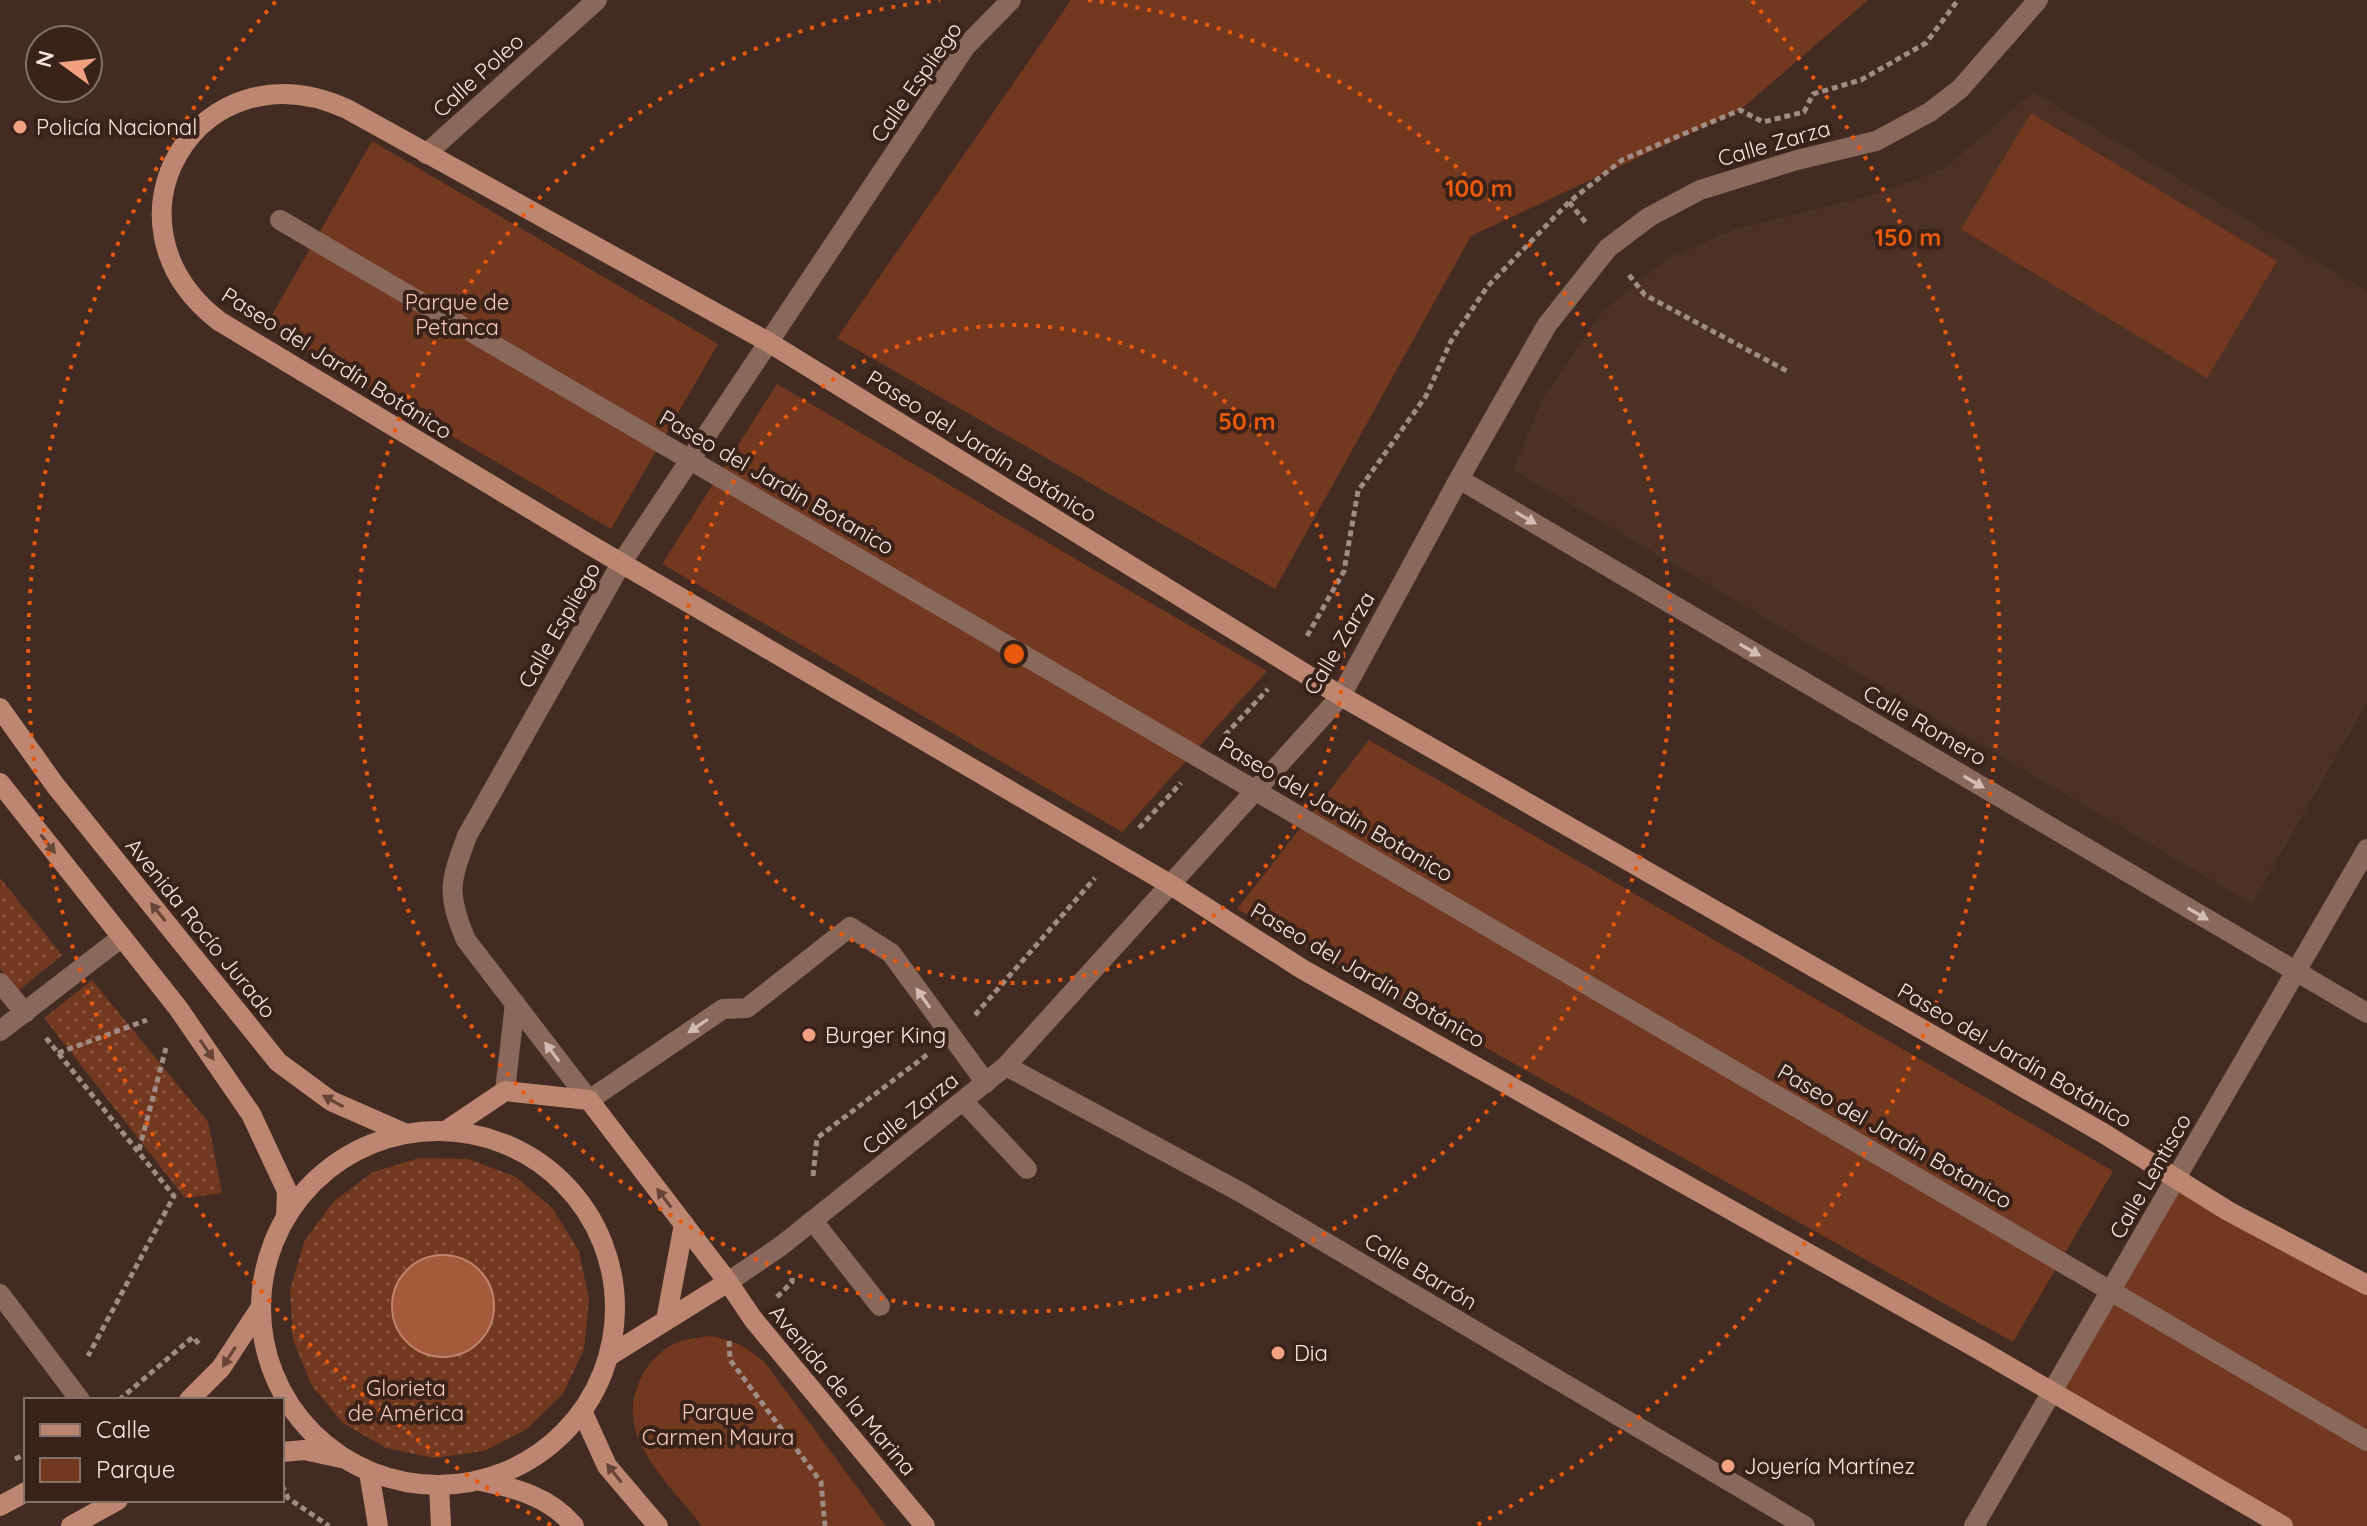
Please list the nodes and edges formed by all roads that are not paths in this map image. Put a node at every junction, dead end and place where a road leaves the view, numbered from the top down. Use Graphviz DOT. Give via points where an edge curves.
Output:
graph roads {
  1 [pos="597,0"];
  2 [pos="1011,0"];
  3 [pos="2038,0"];
  4 [pos="426,154"];
  5 [pos="280,220"];
  6 [pos="770,343"];
  7 [pos="691,460"];
  8 [pos="1459,479"];
  9 [pos="622,562"];
  10 [pos="1341,696"];
  11 [pos="0,708"];
  12 [pos="0,783"];
  13 [pos="1256,790"];
  14 [pos="2367,849"];
  15 [pos="1171,885"];
  16 [pos="122,937"];
  17 [pos="2296,972"];
  18 [pos="0,983"];
  19 [pos="515,1003"];
  20 [pos="25,1013"];
  21 [pos="2367,1013"];
  22 [pos="0,1031"];
  23 [pos="1006,1066"];
  24 [pos="986,1083"];
  25 [pos="505,1091"];
  26 [pos="589,1100"];
  27 [pos="963,1101"];
  28 [pos="447,1130"];
  29 [pos="404,1133"];
  30 [pos="1027,1169"];
  31 [pos="2177,1177"];
  32 [pos="286,1217"];
  33 [pos="813,1221"];
  34 [pos="684,1224"];
  35 [pos="728,1282"];
  36 [pos="2367,1285"];
  37 [pos="2111,1290"];
  38 [pos="0,1294"];
  39 [pos="880,1306"];
  40 [pos="261,1307"];
  41 [pos="666,1320"];
  42 [pos="609,1356"];
  43 [pos="2052,1392"];
  44 [pos="75,1394"];
  45 [pos="191,1398"];
  46 [pos="582,1411"];
  47 [pos="2367,1441"];
  48 [pos="284,1452"];
  49 [pos="342,1458"];
  50 [pos="369,1472"];
  51 [pos="480,1481"];
  52 [pos="439,1486"];
  53 [pos="24,1493"];
  54 [pos="114,1502"];
  55 [pos="0,1506"];
  56 [pos="71,1526"];
  57 [pos="378,1526"];
  58 [pos="441,1526"];
  59 [pos="574,1526"];
  60 [pos="658,1526"];
  61 [pos="925,1526"];
  62 [pos="1805,1526"];
  63 [pos="1974,1526"];
  64 [pos="2283,1526"];
  1 -- 4 [label="street, Calle Poleo"];
  2 -- 6 [label="street, Calle Espliego" via="966,46"];
  3 -- 8 [label="street, Calle Zarza" via="1960,89 1930,112 1876,141 1700,190 1649,217 1608,248 1547,325"];
  4 -- 6 [label="street, Paseo del Jardín Botánico"];
  4 -- 9 [label="street, Paseo del Jardín Botánico" via="325,99 302,93 255,96 232,104 193,133 169,174 161,221 172,267 184,288 219,321"];
  5 -- 7 [label="street, Paseo del Jardin Botanico"];
  6 -- 7 [label="street, Calle Espliego"];
  6 -- 10 [label="street, Paseo del Jardín Botánico"];
  7 -- 9 [label="street, Calle Espliego"];
  7 -- 13 [label="street, Paseo del Jardin Botanico"];
  8 -- 10 [label="street, Calle Zarza"];
  8 -- 17 [label="street, Calle Romero, one-way"];
  9 -- 15 [label="street, Paseo del Jardín Botánico"];
  9 -- 19 [label="street, Calle Espliego" via="467,836 452,875 453,910 466,940"];
  10 -- 13 [label="street, Calle Zarza"];
  10 -- 31 [label="street, Paseo del Jardín Botánico"];
  29 -- 11 [label="street, Avenida Rocío Jurado, one-way" via="331,1101 278,1062 55,785"];
  12 -- 16 [label="street, one-way"];
  13 -- 15 [label="street, Calle Zarza"];
  13 -- 37 [label="street, Paseo del Jardin Botanico"];
  14 -- 17 [label="street, Calle Lentisco"];
  15 -- 23 [label="street, Calle Zarza"];
  15 -- 43 [label="street, Paseo del Jardín Botánico" via="1302,969"];
  16 -- 20 [label="street"];
  16 -- 32 [label="street, one-way" via="251,1114 287,1191"];
  17 -- 21 [label="street, Calle Romero"];
  17 -- 31 [label="street, Calle Lentisco"];
  18 -- 20 [label="street"];
  19 -- 25 [label="street"];
  26 -- 19 [label="street, Calle Espliego, one-way"];
  20 -- 22 [label="street"];
  23 -- 24 [label="street, Calle Zarza"];
  23 -- 62 [label="street, Calle Barrón" via="1242,1193"];
  24 -- 26 [label="street, one-way" via="891,953 850,927 747,1008 723,1009"];
  24 -- 27 [label="street, Calle Zarza"];
  25 -- 26 [label="street"];
  25 -- 28 [label="street"];
  34 -- 26 [label="street, Calle Espliego, one-way"];
  27 -- 30 [label="street"];
  27 -- 33 [label="street, Calle Zarza"];
  28 -- 29 [label="street"];
  28 -- 42 [label="street" via="499,1141 534,1159 583,1204 607,1251 616,1303"];
  29 -- 32 [label="street" via="358,1150 317,1178"];
  31 -- 36 [label="street, Paseo del Jardín Botánico" via="2228,1211"];
  31 -- 37 [label="street, Calle Lentisco"];
  32 -- 40 [label="street" via="263,1276"];
  33 -- 35 [label="street, Calle Zarza"];
  33 -- 39 [label="street"];
  34 -- 35 [label="street, Calle Espliego"];
  34 -- 41 [label="street"];
  35 -- 41 [label="street, Calle Zarza"];
  35 -- 61 [label="street, Avenida de la Marina"];
  37 -- 43 [label="street, Calle Lentisco"];
  37 -- 47 [label="street, Paseo del Jardin Botanico"];
  38 -- 44 [label="street"];
  40 -- 45 [label="street, one-way" via="221,1368"];
  40 -- 49 [label="street" via="270,1366 298,1418"];
  41 -- 42 [label="street, Calle Zarza"];
  42 -- 46 [label="street"];
  43 -- 63 [label="street, Calle Lentisco"];
  43 -- 64 [label="street, Paseo del Jardín Botánico"];
  46 -- 51 [label="street" via="554,1442 520,1466"];
  60 -- 46 [label="street, one-way" via="607,1466"];
  48 -- 49 [label="street"];
  49 -- 50 [label="street"];
  50 -- 52 [label="street"];
  50 -- 57 [label="street"];
  51 -- 52 [label="street"];
  51 -- 59 [label="street" via="532,1495 562,1511"];
  52 -- 58 [label="street"];
  53 -- 55 [label="street"];
  54 -- 56 [label="street"];
}
